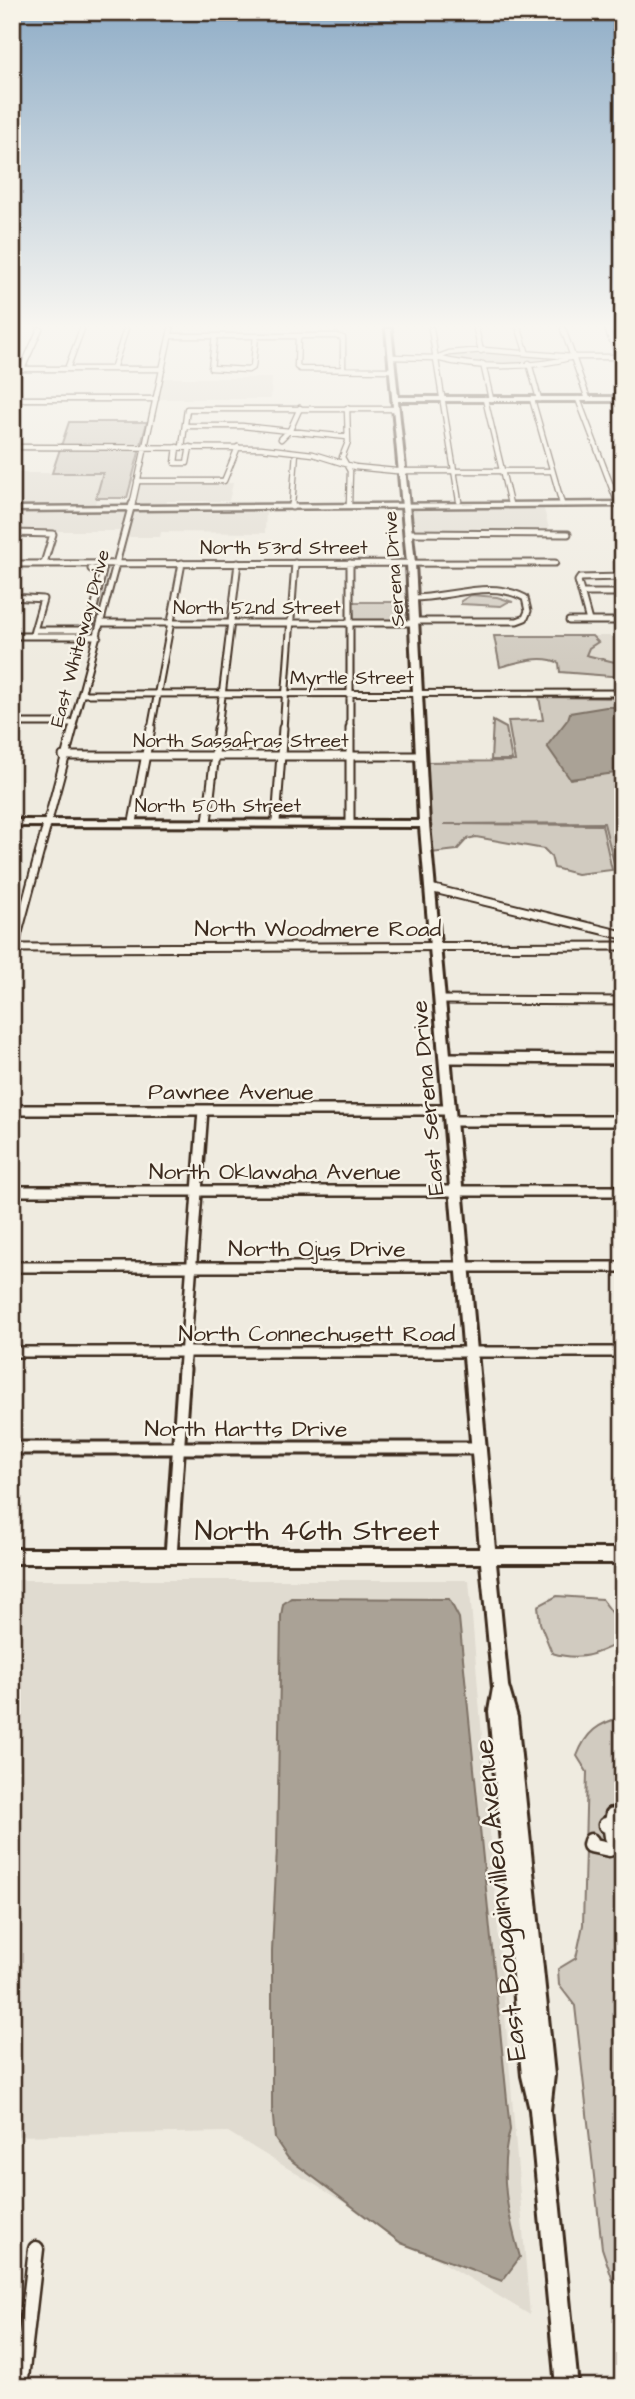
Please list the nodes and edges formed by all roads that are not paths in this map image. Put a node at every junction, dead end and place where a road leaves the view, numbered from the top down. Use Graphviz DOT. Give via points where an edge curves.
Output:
graph roads {
  1 [pos="147,441"];
  2 [pos="181,441"];
  3 [pos="346,441"];
  4 [pos="399,441"];
  5 [pos="449,441"];
  6 [pos="496,441"];
  7 [pos="545,441"];
  8 [pos="595,441"];
  9 [pos="12,447"];
  10 [pos="146,447"];
  11 [pos="180,447"];
  12 [pos="190,447"];
  13 [pos="238,447"];
  14 [pos="296,452"];
  15 [pos="346,464"];
  16 [pos="453,470"];
  17 [pos="502,470"];
  18 [pos="402,471"];
  19 [pos="552,471"];
  20 [pos="137,481"];
  21 [pos="459,501"];
  22 [pos="404,502"];
  23 [pos="12,503"];
  24 [pos="349,503"];
  25 [pos="510,503"];
  26 [pos="561,503"];
  27 [pos="620,503"];
  28 [pos="292,505"];
  29 [pos="79,506"];
  30 [pos="130,506"];
  31 [pos="12,509"];
  32 [pos="12,533"];
  33 [pos="407,533"];
  34 [pos="568,534"];
  35 [pos="12,562"];
  36 [pos="45,562"];
  37 [pos="116,563"];
  38 [pos="182,563"];
  39 [pos="238,563"];
  40 [pos="295,563"];
  41 [pos="350,563"];
  42 [pos="411,563"];
  43 [pos="555,563"];
  44 [pos="12,569"];
  45 [pos="623,577"];
  46 [pos="582,593"];
  47 [pos="623,593"];
  48 [pos="12,597"];
  49 [pos="412,598"];
  50 [pos="569,621"];
  51 [pos="589,621"];
  52 [pos="623,621"];
  53 [pos="413,622"];
  54 [pos="102,623"];
  55 [pos="171,623"];
  56 [pos="231,623"];
  57 [pos="291,623"];
  58 [pos="351,623"];
  59 [pos="33,633"];
  60 [pos="12,636"];
  61 [pos="99,636"];
  62 [pos="413,636"];
  63 [pos="157,693"];
  64 [pos="222,693"];
  65 [pos="285,693"];
  66 [pos="350,693"];
  67 [pos="416,693"];
  68 [pos="623,693"];
  69 [pos="81,694"];
  70 [pos="12,723"];
  71 [pos="72,723"];
  72 [pos="63,756"];
  73 [pos="145,756"];
  74 [pos="214,756"];
  75 [pos="281,756"];
  76 [pos="350,756"];
  77 [pos="420,756"];
  78 [pos="45,822"];
  79 [pos="133,822"];
  80 [pos="207,822"];
  81 [pos="276,822"];
  82 [pos="350,822"];
  83 [pos="12,823"];
  84 [pos="424,824"];
  85 [pos="430,888"];
  86 [pos="623,935"];
  87 [pos="623,946"];
  88 [pos="435,947"];
  89 [pos="13,951"];
  90 [pos="440,1000"];
  91 [pos="623,1001"];
  92 [pos="445,1058"];
  93 [pos="623,1059"];
  94 [pos="12,1110"];
  95 [pos="203,1110"];
  96 [pos="450,1116"];
  97 [pos="623,1121"];
  98 [pos="12,1191"];
  99 [pos="197,1191"];
  100 [pos="456,1191"];
  101 [pos="623,1191"];
  102 [pos="12,1267"];
  103 [pos="192,1267"];
  104 [pos="463,1267"];
  105 [pos="623,1267"];
  106 [pos="12,1352"];
  107 [pos="186,1352"];
  108 [pos="470,1352"];
  109 [pos="623,1352"];
  110 [pos="179,1447"];
  111 [pos="479,1447"];
  112 [pos="12,1448"];
  113 [pos="12,1556"];
  114 [pos="172,1556"];
  115 [pos="488,1556"];
  116 [pos="623,1556"];
  117 [pos="623,1814"];
  118 [pos="612,1827"];
  119 [pos="591,1841"];
  120 [pos="621,1845"];
  121 [pos="36,2249"];
  122 [pos="20,2387"];
  123 [pos="567,2387"];
  1 -- 10 [label="street, East Whiteway Drive"];
  2 -- 11 [label="street"];
  3 -- 15 [label="street" via="342,457"];
  4 -- 18 [label="street, Serena Drive"];
  5 -- 16 [label="street"];
  6 -- 17 [label="street"];
  7 -- 19 [label="street"];
  8 -- 27 [label="street"];
  9 -- 10 [label="street"];
  10 -- 11 [label="street"];
  10 -- 20 [label="street, East Whiteway Drive"];
  11 -- 12 [label="street"];
  11 -- 12 [label="street" via="175,463 187,463"];
  12 -- 13 [label="street"];
  13 -- 14 [label="street"];
  13 -- 20 [label="street" via="224,481"];
  14 -- 15 [label="street"];
  14 -- 28 [label="street"];
  15 -- 18 [label="street"];
  15 -- 24 [label="street"];
  16 -- 17 [label="street"];
  16 -- 18 [label="street"];
  16 -- 21 [label="street"];
  17 -- 19 [label="street"];
  17 -- 25 [label="street"];
  18 -- 22 [label="street, Serena Drive"];
  19 -- 26 [label="street"];
  20 -- 30 [label="street, East Whiteway Drive"];
  21 -- 22 [label="main road"];
  21 -- 25 [label="main road"];
  22 -- 24 [label="main road"];
  22 -- 25 [label="main road"];
  22 -- 33 [label="street, Serena Drive"];
  23 -- 29 [label="main road"];
  24 -- 28 [label="main road"];
  25 -- 26 [label="main road"];
  26 -- 27 [label="main road"];
  28 -- 30 [label="main road"];
  29 -- 30 [label="main road"];
  29 -- 31 [label="main road"];
  30 -- 37 [label="street, East Whiteway Drive"];
  32 -- 36 [label="street" via="53,534"];
  33 -- 34 [label="street"];
  33 -- 42 [label="street, Serena Drive"];
  35 -- 36 [label="street, North 53rd Street"];
  36 -- 37 [label="street, North 53rd Street"];
  37 -- 38 [label="street, North 53rd Street"];
  37 -- 54 [label="street, East Whiteway Drive"];
  38 -- 39 [label="street, North 53rd Street"];
  38 -- 55 [label="street"];
  39 -- 40 [label="street, North 53rd Street"];
  39 -- 56 [label="street"];
  40 -- 41 [label="street, North 53rd Street"];
  40 -- 57 [label="street"];
  41 -- 42 [label="street, North 53rd Street"];
  41 -- 58 [label="street"];
  42 -- 43 [label="street, North 53rd Street"];
  42 -- 49 [label="street, Serena Drive"];
  44 -- 59 [label="street" via="103,571 87,628"];
  45 -- 46 [label="street" via="580,578"];
  46 -- 47 [label="street"];
  46 -- 51 [label="street"];
  48 -- 59 [label="street" via="43,598"];
  49 -- 53 [label="street, Serena Drive"];
  49 -- 53 [label="street, North 52nd Street" via="449,597 467,590 517,592 525,597 528,611 517,621"];
  50 -- 51 [label="street"];
  51 -- 52 [label="street"];
  53 -- 58 [label="street, North 52nd Street"];
  53 -- 62 [label="street, Serena Drive"];
  54 -- 55 [label="street, North 52nd Street"];
  54 -- 61 [label="street, East Whiteway Drive"];
  55 -- 56 [label="street, North 52nd Street"];
  55 -- 63 [label="street"];
  56 -- 57 [label="street, North 52nd Street"];
  56 -- 64 [label="street"];
  57 -- 58 [label="street, North 52nd Street"];
  57 -- 65 [label="street"];
  58 -- 66 [label="street"];
  59 -- 60 [label="street"];
  59 -- 61 [label="street"];
  61 -- 69 [label="street, East Whiteway Drive"];
  62 -- 67 [label="street, East Serena Drive"];
  63 -- 64 [label="street, Myrtle Street"];
  63 -- 69 [label="street, Myrtle Street"];
  63 -- 73 [label="street"];
  64 -- 65 [label="street, Myrtle Street"];
  64 -- 74 [label="street"];
  65 -- 66 [label="street, Myrtle Street"];
  65 -- 75 [label="street"];
  66 -- 67 [label="street, Myrtle Street"];
  66 -- 76 [label="street"];
  67 -- 68 [label="street, Myrtle Street"];
  67 -- 77 [label="street, East Serena Drive"];
  69 -- 71 [label="street, East Whiteway Drive"];
  70 -- 71 [label="street"];
  71 -- 72 [label="street, East Whiteway Drive"];
  72 -- 73 [label="street, North Sassafras Street"];
  72 -- 78 [label="street, East Whiteway Drive"];
  73 -- 74 [label="street, North Sassafras Street"];
  73 -- 79 [label="street"];
  74 -- 75 [label="street, North Sassafras Street"];
  74 -- 80 [label="street"];
  75 -- 76 [label="street, North Sassafras Street"];
  75 -- 81 [label="street"];
  76 -- 77 [label="street, North Sassafras Street"];
  76 -- 82 [label="street"];
  77 -- 84 [label="street, East Serena Drive"];
  78 -- 79 [label="street, North 50th Street"];
  78 -- 83 [label="street, North 50th Street"];
  78 -- 89 [label="street, East Whiteway Drive"];
  79 -- 80 [label="street, North 50th Street"];
  80 -- 81 [label="street, North 50th Street"];
  81 -- 82 [label="street, North 50th Street"];
  82 -- 84 [label="street, North 50th Street"];
  84 -- 85 [label="street, East Serena Drive"];
  85 -- 86 [label="street"];
  85 -- 88 [label="street, East Serena Drive"];
  87 -- 88 [label="street, North Woodmere Road"];
  88 -- 89 [label="street, North Woodmere Road"];
  88 -- 90 [label="street, East Serena Drive"];
  90 -- 91 [label="street"];
  90 -- 92 [label="street, East Serena Drive"];
  92 -- 93 [label="street"];
  92 -- 96 [label="street, East Serena Drive"];
  94 -- 95 [label="street, Pawnee Avenue"];
  95 -- 96 [label="street, Pawnee Avenue"];
  95 -- 99 [label="street"];
  96 -- 97 [label="street, Pawnee Avenue"];
  96 -- 100 [label="street, East Serena Drive"];
  98 -- 99 [label="street, North Oklawaha Avenue"];
  99 -- 100 [label="street, North Oklawaha Avenue"];
  99 -- 103 [label="street"];
  100 -- 101 [label="street, North Oklawaha Avenue"];
  100 -- 104 [label="street, East Serena Drive"];
  102 -- 103 [label="street, North Ojus Drive"];
  103 -- 104 [label="street, North Ojus Drive"];
  103 -- 107 [label="street"];
  104 -- 105 [label="street, North Ojus Drive"];
  104 -- 108 [label="street, East Serena Drive"];
  106 -- 107 [label="street, North Connechusett Road"];
  107 -- 108 [label="street, North Connechusett Road"];
  107 -- 110 [label="street"];
  108 -- 109 [label="street, North Connechusett Road"];
  108 -- 111 [label="street, East Serena Drive"];
  110 -- 111 [label="street, North Hartts Drive"];
  110 -- 112 [label="street, North Hartts Drive"];
  110 -- 114 [label="street"];
  111 -- 115 [label="street, East Serena Drive"];
  113 -- 114 [label="street, North 46th Street"];
  114 -- 115 [label="street, North 46th Street"];
  115 -- 116 [label="street, North 46th Street"];
  115 -- 123 [label="street, East Bougainvillea Avenue" via="500,1686 497,1711"];
  117 -- 118 [label="street" via="612,1814"];
  118 -- 120 [label="street"];
  119 -- 120 [label="street" via="590,1845 610,1849"];
  121 -- 122 [label="street"];
}
